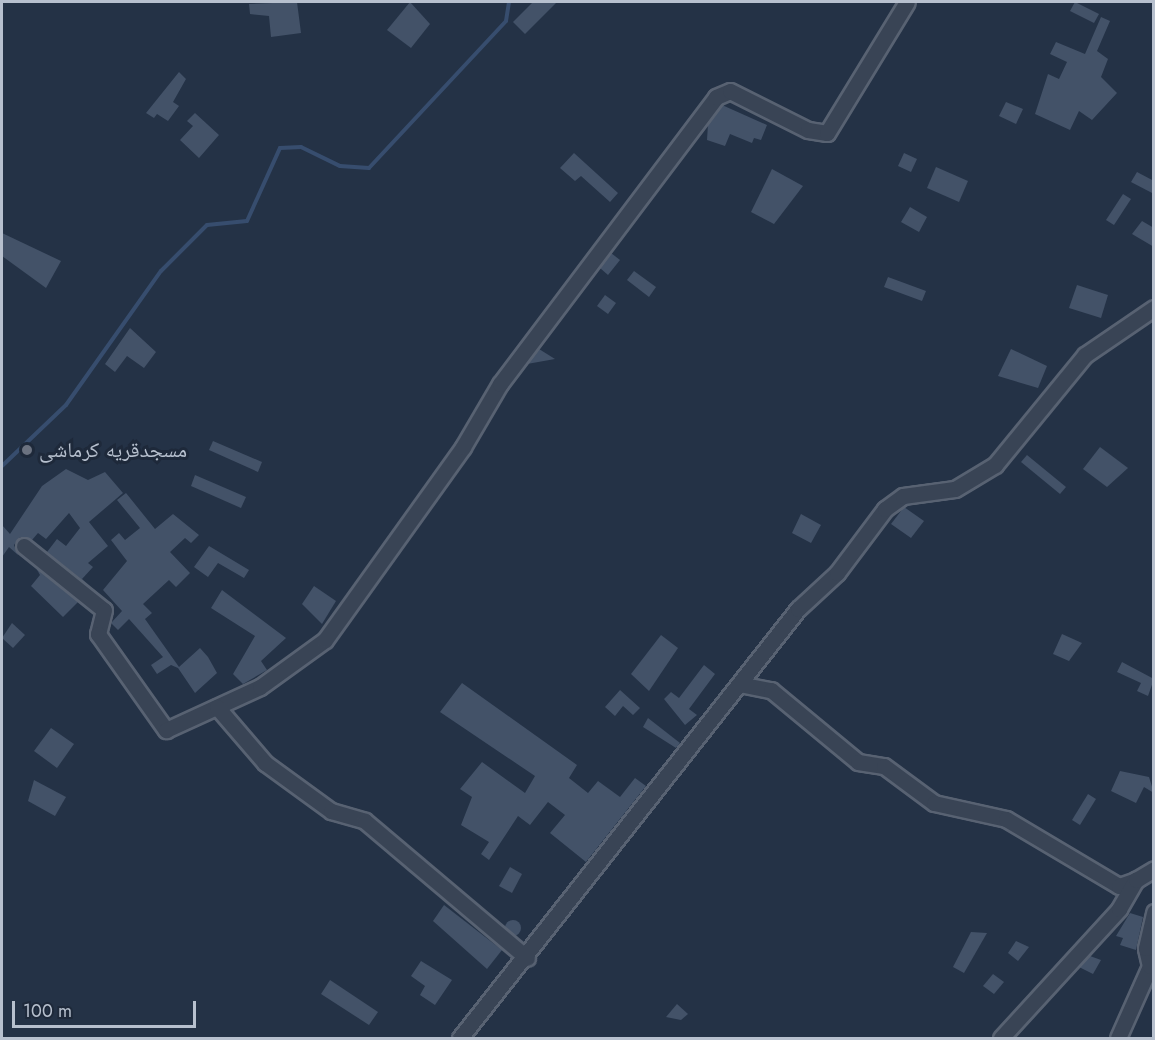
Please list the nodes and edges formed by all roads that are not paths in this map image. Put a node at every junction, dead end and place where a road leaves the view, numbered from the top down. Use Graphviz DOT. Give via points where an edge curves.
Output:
graph roads {
  1 [pos="907,2"];
  2 [pos="1154,308"];
  3 [pos="24,546"];
  4 [pos="740,684"];
  5 [pos="217,707"];
  6 [pos="1154,869"];
  7 [pos="1136,880"];
  8 [pos="1154,912"];
  9 [pos="528,958"];
  10 [pos="460,1038"];
  11 [pos="1001,1038"];
  12 [pos="1118,1038"];
  1 -- 5 [label="street" via="827,133 808,130 730,92 716,97 500,384 464,447 325,640 260,687"];
  2 -- 4 [label="street" via="1085,355 995,465 955,489 903,496 885,509"];
  3 -- 5 [label="street" via="104,610 98,634 166,730"];
  4 -- 7 [label="street" via="771,690 858,762 884,766 934,803 1006,819 1119,886"];
  4 -- 9 [label="street"];
  5 -- 9 [label="street" via="265,763 331,811 365,820"];
  6 -- 7 [label="street"];
  7 -- 11 [label="street" via="1119,909"];
  8 -- 12 [label="street" via="1146,948 1150,966"];
  9 -- 10 [label="street"];
}
